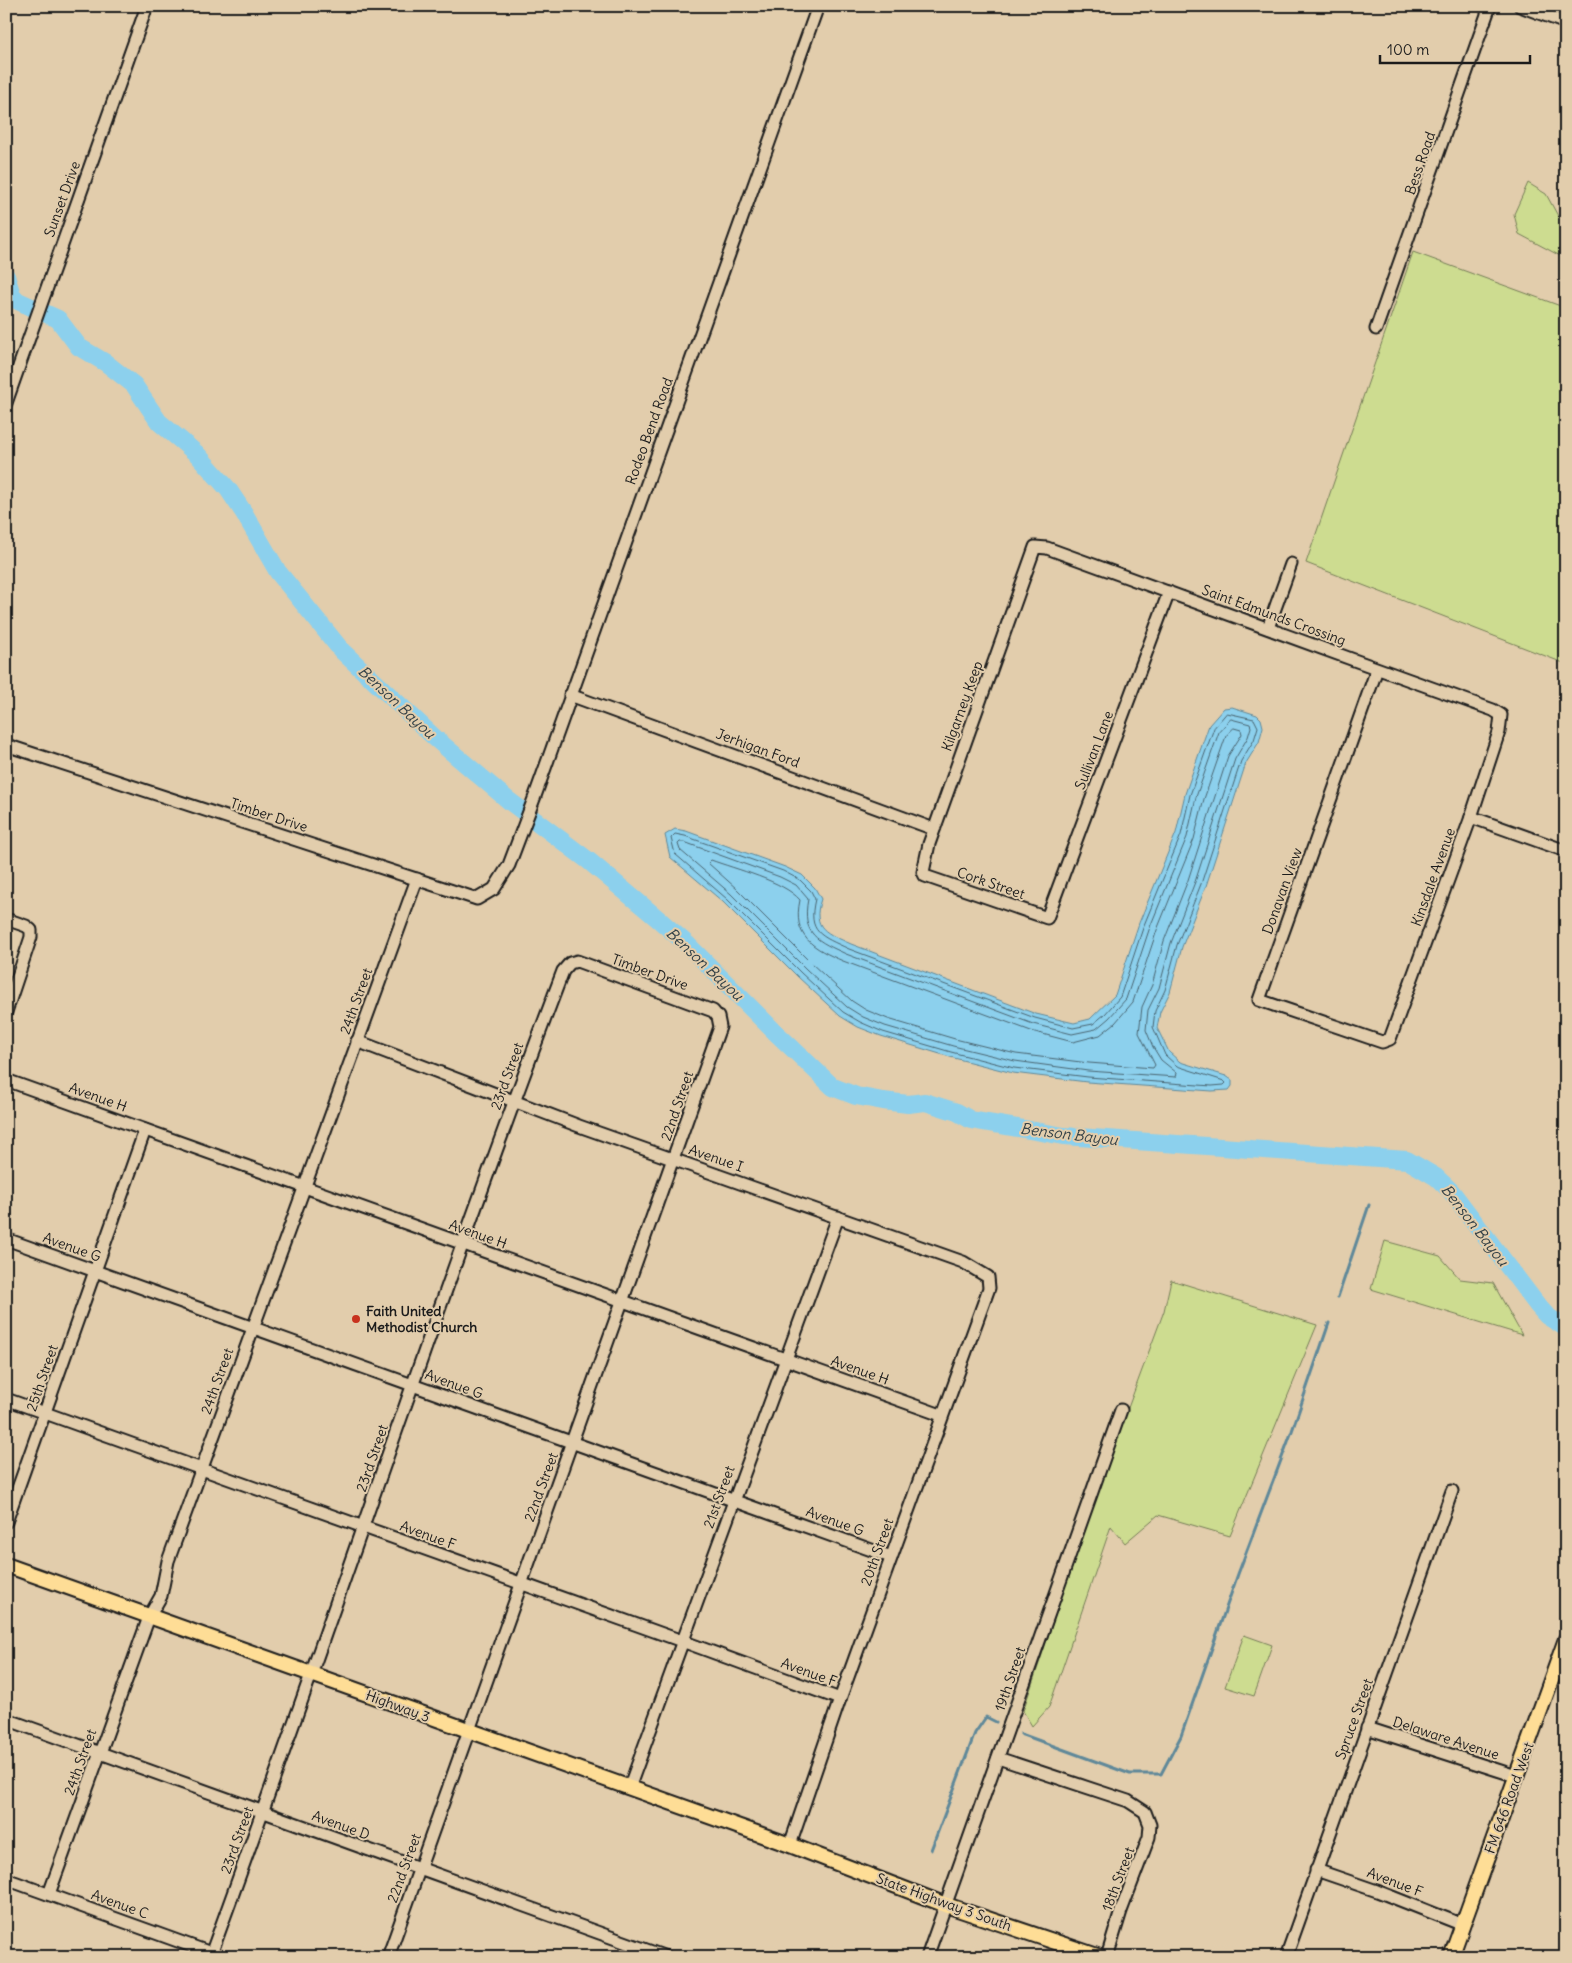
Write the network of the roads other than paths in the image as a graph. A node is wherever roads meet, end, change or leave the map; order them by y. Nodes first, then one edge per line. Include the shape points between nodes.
1 (147, 6) edge
2 (818, 6) edge
3 (1490, 6) edge
4 (1520, 6) edge
5 (1566, 23) edge
6 (1376, 329) dead end
7 (6, 403) edge
8 (1035, 547) joint
9 (1291, 564) dead end
10 (1169, 592) junction
11 (1268, 628) junction
12 (1377, 669) junction
13 (570, 695) junction
14 (1501, 716) joint
15 (6, 745) edge
16 (1471, 817) junction
17 (934, 829) junction
18 (1566, 851) edge
19 (509, 865) joint
20 (925, 876) joint
21 (417, 879) junction
22 (1047, 918) joint
23 (6, 919) edge
24 (563, 971) joint
25 (6, 1012) edge
26 (720, 1027) joint
27 (357, 1041) junction
28 (1382, 1042) joint
29 (6, 1080) edge
30 (514, 1101) junction
31 (144, 1130) junction
32 (674, 1159) junction
33 (303, 1187) junction
34 (838, 1217) junction
35 (6, 1239) edge
36 (462, 1244) junction
37 (95, 1271) junction
38 (981, 1272) joint
39 (623, 1302) junction
40 (252, 1328) junction
41 (785, 1360) junction
42 (413, 1386) junction
43 (6, 1399) edge
44 (1120, 1410) dead end
45 (46, 1414) junction
46 (941, 1415) junction
47 (572, 1443) junction
48 (201, 1469) junction
49 (1452, 1491) dead end
50 (733, 1501) junction
51 (6, 1522) edge
52 (363, 1527) junction
53 (891, 1557) junction
54 (6, 1565) edge
55 (522, 1584) junction
56 (148, 1616) junction
57 (1566, 1640) edge
58 (682, 1641) junction
59 (312, 1675) junction
60 (840, 1699) junction
61 (6, 1719) edge
62 (1367, 1728) junction
63 (469, 1731) junction
64 (100, 1753) junction
65 (998, 1758) junction
66 (1516, 1776) junction
67 (629, 1788) junction
68 (263, 1812) junction
69 (790, 1845) junction
70 (419, 1869) junction
71 (1316, 1870) junction
72 (6, 1879) edge
73 (49, 1894) junction
74 (946, 1905) junction
75 (1463, 1925) junction
76 (215, 1956) edge
77 (388, 1957) edge
78 (666, 1957) edge
79 (927, 1957) edge
80 (1100, 1957) edge
81 (1107, 1957) edge
82 (1286, 1957) edge
83 (1451, 1957) edge

1 - 7 street, Sunset Drive
2 - 13 street, Rodeo Bend Road
3 - 6 street, Bess Road
4 - 5 street
8 - 10 street, Saint Edmunds Crossing via 1047,548
8 - 17 street, Kilgarney Keep
9 - 11 street
10 - 11 street, Saint Edmunds Crossing
10 - 22 street, Sullivan Lane
11 - 12 street, Saint Edmunds Crossing
12 - 14 street, Saint Edmunds Crossing via 1493,710
12 - 28 street, Donavan View via 1258,1000
13 - 17 street, Jerhigan Ford
13 - 19 street, Rodeo Bend Road
14 - 16 street, Kinsdale Avenue via 1499,732
15 - 21 street, Timber Drive
16 - 18 street
16 - 28 street, Kinsdale Avenue via 1390,1039
17 - 20 street, Kilgarney Keep via 924,861
19 - 21 street, Timber Drive via 494,889 477,899
20 - 22 street, Cork Street
21 - 27 street, 24th Street
23 - 25 street via 31,930
24 - 26 street, Timber Drive via 570,963 586,964 714,1011
24 - 30 street, 23rd Street
26 - 32 street, 22nd Street
27 - 30 street, Avenue I
27 - 33 street, 24th Street
29 - 31 street, Avenue H
30 - 32 street, Avenue I
30 - 36 street, 23rd Street
31 - 33 street, Avenue H
31 - 37 street, 25th Street
32 - 34 street, Avenue I
32 - 39 street, 22nd Street
33 - 36 street, Avenue H
33 - 40 street, 24th Street
34 - 38 street, Avenue I via 963,1262
34 - 41 street, 21st Street
35 - 37 street, Avenue G
36 - 39 street, Avenue H
36 - 42 street, 23rd Street
37 - 40 street, Avenue G
37 - 45 street, 25th Street
38 - 46 street, 20th Street via 988,1277 989,1288
39 - 41 street, Avenue H
39 - 47 street, 22nd Street
40 - 42 street, Avenue G
40 - 48 street, 24th Street
41 - 46 street, Avenue H
41 - 50 street, 21st Street
42 - 47 street, Avenue G
42 - 52 street, 23rd Street
43 - 45 street, Avenue F
44 - 65 street, 19th Street
45 - 48 street, Avenue F
45 - 51 street, 25th Street
46 - 53 street, 20th Street
47 - 50 street, Avenue G
47 - 55 street, 22nd Street
48 - 52 street, Avenue F
48 - 56 street, 24th Street via 168,1561 160,1596
49 - 62 street, Spruce Street
50 - 53 street, Avenue G
50 - 58 street, 21st Street
52 - 55 street, Avenue F
52 - 59 street, 23rd Street
53 - 60 street, 20th Street
54 - 56 main road, Highway 3
55 - 58 street, Avenue F
55 - 63 street, 22nd Street
56 - 59 main road, Highway 3
56 - 64 street, 24th Street
57 - 66 main road, FM 646 Road West
58 - 60 street, Avenue F
58 - 67 street, 21st Street
59 - 63 main road, Highway 3
59 - 68 street, 23rd Street
60 - 69 street, 20th Street
61 - 64 street, Avenue D
62 - 66 street, Delaware Avenue
62 - 71 street, Spruce Street
63 - 67 main road, Highway 3
63 - 70 street, 22nd Street
64 - 68 street, Avenue D
64 - 73 street, 24th Street
65 - 74 street, 19th Street
65 - 81 street, 18th Street via 1122,1799 1145,1812 1150,1825 1149,1837
66 - 75 main road, FM 646 Road West
67 - 69 main road, Highway 3
68 - 70 street, Avenue D
68 - 76 street, 23rd Street
69 - 74 main road, State Highway 3 South
70 - 77 street, 22nd Street
70 - 78 street, Avenue D
71 - 75 street, Avenue F
71 - 82 street, Spruce Street
72 - 73 street, Avenue C
73 - 76 street, Avenue C
74 - 79 street, 19th Street
74 - 80 main road, State Highway 3 South
75 - 83 main road, FM 646 Road West

